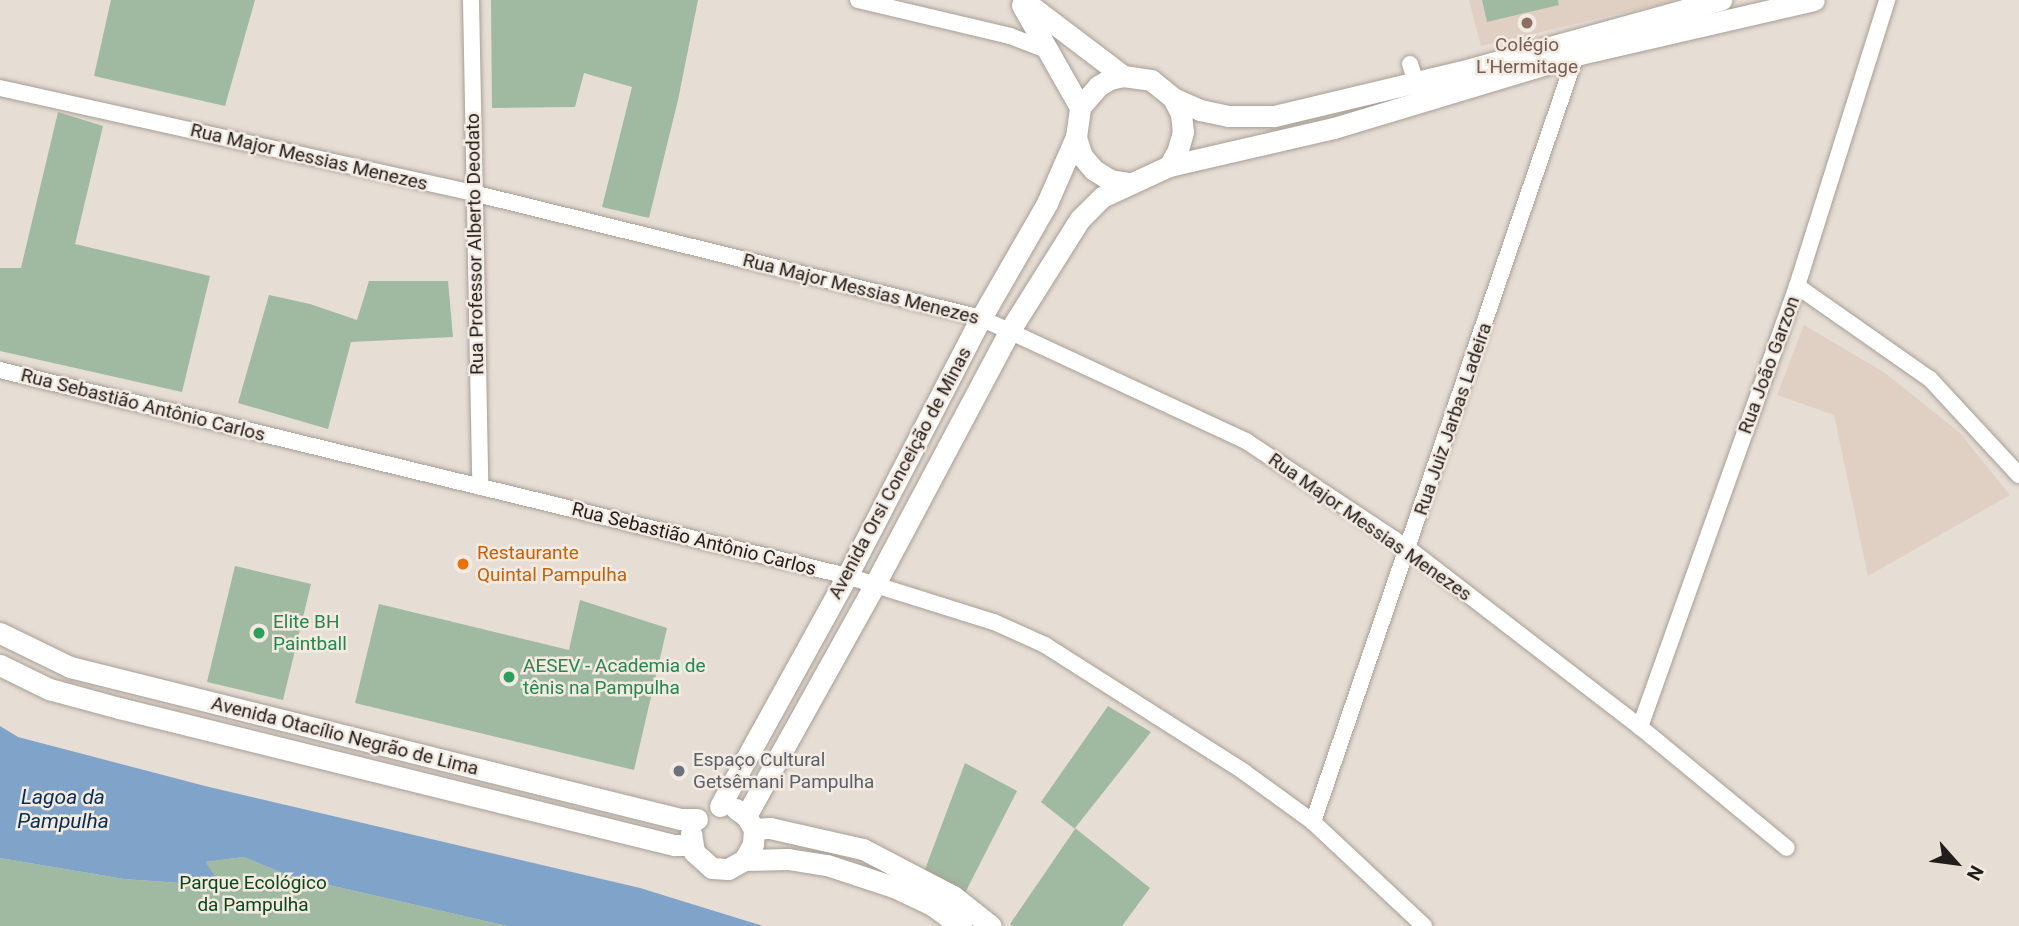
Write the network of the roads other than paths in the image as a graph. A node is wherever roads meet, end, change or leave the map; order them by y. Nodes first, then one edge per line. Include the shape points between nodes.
1 (471, 0) edge
2 (858, 0) edge
3 (1021, 0) edge
4 (1721, 0) edge
5 (1814, 0) edge
6 (1887, 0) edge
7 (1047, 50) junction
8 (1576, 55) junction
9 (1123, 76) junction
10 (0, 88) edge
11 (1173, 98) junction
12 (1080, 107) junction
13 (1076, 137) junction
14 (1168, 166) junction
15 (1129, 183) junction
16 (473, 193) junction
17 (1797, 286) junction
18 (981, 318) junction
19 (1010, 330) junction
20 (0, 370) edge
21 (2019, 475) edge
22 (480, 487) junction
23 (1409, 549) junction
24 (847, 576) junction
25 (875, 584) junction
26 (0, 633) edge
27 (0, 665) edge
28 (1640, 727) junction
29 (720, 806) junction
30 (697, 819) junction
31 (1314, 822) junction
32 (750, 823) junction
33 (691, 845) junction
34 (1787, 848) dead end
35 (744, 860) junction
36 (961, 926) edge
37 (991, 926) edge
38 (1424, 926) edge

1 - 16 street, Rua Professor Alberto Deodato
2 - 7 street via 1010,36
3 - 7 street
3 - 9 street
4 - 11 street via 1413,73 1275,116 1228,116
5 - 8 street
6 - 17 street, Rua João Garzon
7 - 12 street
8 - 14 street via 1334,128
8 - 23 street, Rua Juiz Jarbas Ladeira
9 - 11 street via 1151,80
9 - 12 street via 1098,86
10 - 16 street, Rua Major Messias Menezes
11 - 14 street via 1181,114 1182,132
12 - 13 street
13 - 15 street via 1082,156 1094,170 1110,180
13 - 18 street, Avenida Orsi Conceição de Minas via 1047,203
14 - 15 street
15 - 19 street, Avenida Orsi Conceição de Minas via 1102,197 1080,219
16 - 18 street, Rua Major Messias Menezes
16 - 22 street, Rua Professor Alberto Deodato
17 - 21 street via 1930,379
17 - 28 street, Rua João Garzon
18 - 19 street, Rua Major Messias Menezes
18 - 24 street, Avenida Orsi Conceição de Minas
19 - 23 street, Rua Major Messias Menezes via 1246,440
19 - 25 street, Avenida Orsi Conceição de Minas
20 - 22 street, Rua Sebastião Antônio Carlos
22 - 24 street, Rua Sebastião Antônio Carlos
23 - 28 street, Rua Major Messias Menezes
23 - 31 street, Rua Juiz Jarbas Ladeira
24 - 25 street, Rua Sebastião Antônio Carlos
24 - 29 street, Avenida Orsi Conceição de Minas
25 - 31 street, Rua Sebastião Antônio Carlos via 994,622 1045,645 1153,711
25 - 32 street, Avenida Orsi Conceição de Minas
26 - 30 street, Avenida Otacílio Negrão de Lima via 70,667 680,819
27 - 33 street, Avenida Otacílio Negrão de Lima via 49,689 119,708 674,845
28 - 34 street, Rua Major Messias Menezes
29 - 30 street
29 - 32 street via 730,807
30 - 33 street
31 - 38 street, Rua Sebastião Antônio Carlos
32 - 35 street via 753,844
32 - 37 street via 863,849 953,896
33 - 35 street via 699,859 712,868 728,869
35 - 36 street via 788,859 827,865 894,887 932,905

